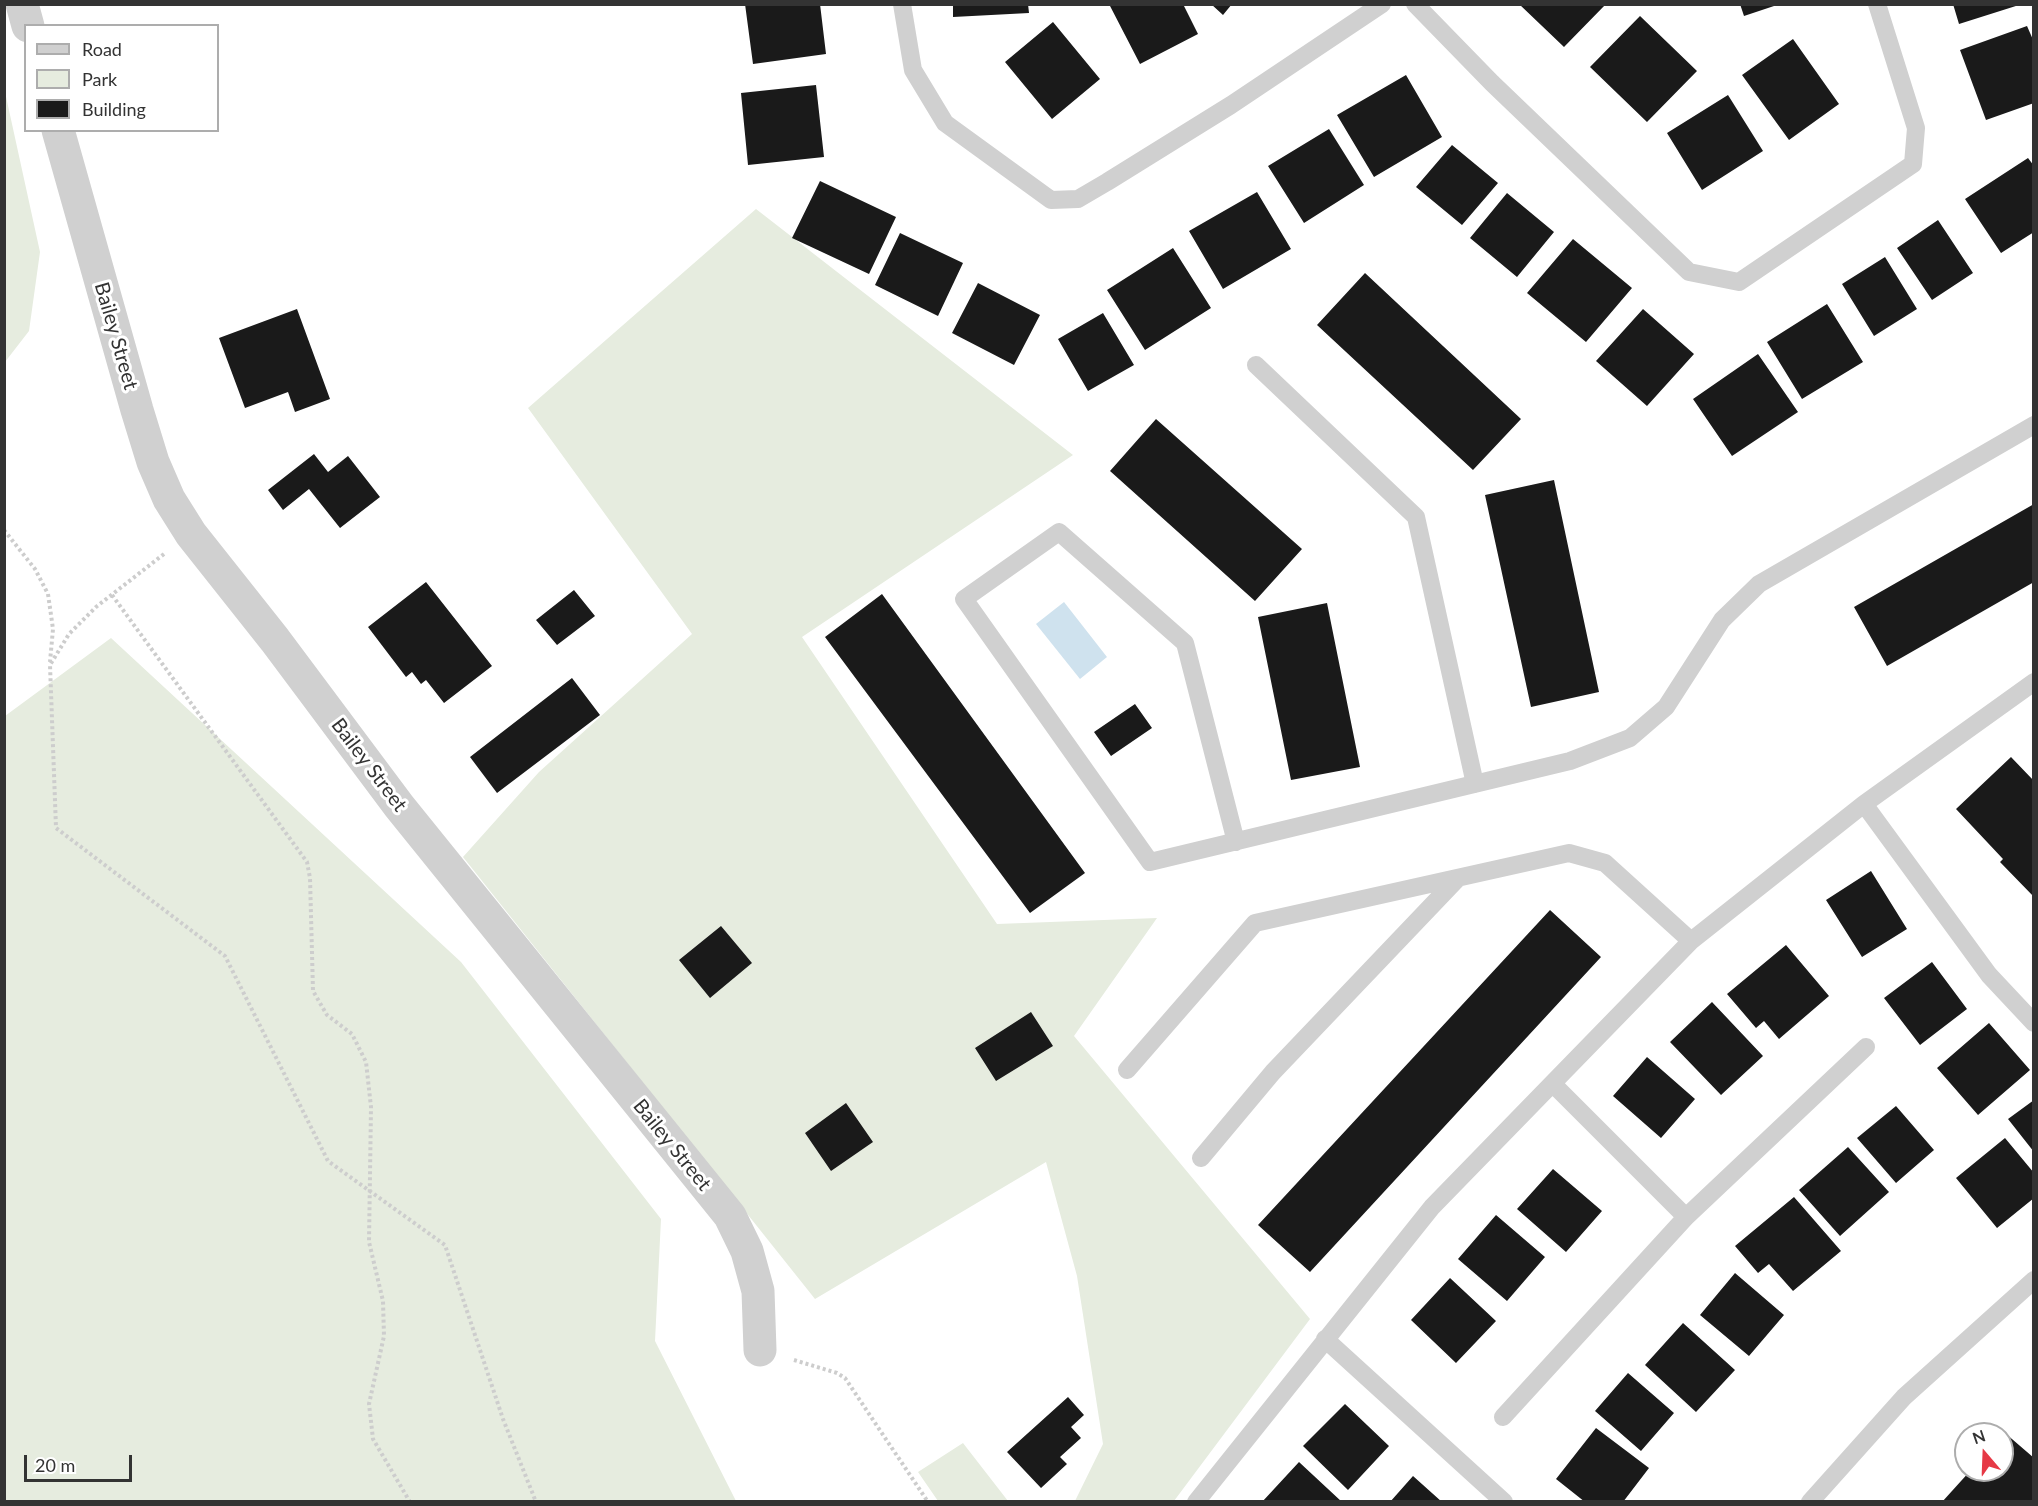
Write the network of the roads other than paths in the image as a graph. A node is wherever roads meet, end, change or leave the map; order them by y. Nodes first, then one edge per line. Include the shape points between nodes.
1 (22, 4) edge
2 (902, 4) edge
3 (1382, 4) edge
4 (1415, 4) edge
5 (1877, 4) edge
6 (27, 24) edge
7 (59, 132) edge
8 (1256, 365) dead end
9 (2034, 425) edge
10 (2034, 682) edge
11 (1475, 784) junction
12 (1864, 804) junction
13 (1236, 842) junction
14 (1458, 878) junction
15 (1691, 941) junction
16 (2034, 1023) edge
17 (1866, 1047) dead end
18 (1127, 1070) dead end
19 (1553, 1084) junction
20 (1201, 1158) dead end
21 (1686, 1217) junction
22 (2034, 1280) edge
23 (1325, 1339) junction
24 (760, 1350) road end
25 (1503, 1417) dead end
26 (1196, 1502) edge
27 (1504, 1502) edge
28 (1810, 1502) edge

1 - 6 street
2 - 3 lane via 913,69 945,123 1051,200 1078,199 1107,182
4 - 5 lane via 1689,272 1739,282 1913,164 1916,128
7 - 24 street, Bailey Street via 153,462 169,500 399,806 730,1216 747,1251 758,1291
8 - 11 lane via 1416,517
9 - 11 lane via 1759,584 1722,620 1666,707 1630,738 1570,761
10 - 12 lane
11 - 13 lane
12 - 15 lane
12 - 16 lane via 1989,975
13 - 13 lane via 1185,644 1059,532 964,599 1150,862
14 - 15 lane via 1569,853 1605,863
14 - 18 lane via 1255,923
14 - 20 lane via 1273,1072
15 - 19 lane
17 - 21 lane
19 - 21 lane
19 - 23 lane via 1432,1207
21 - 25 lane
22 - 28 lane via 1904,1397
23 - 26 lane
23 - 27 lane

